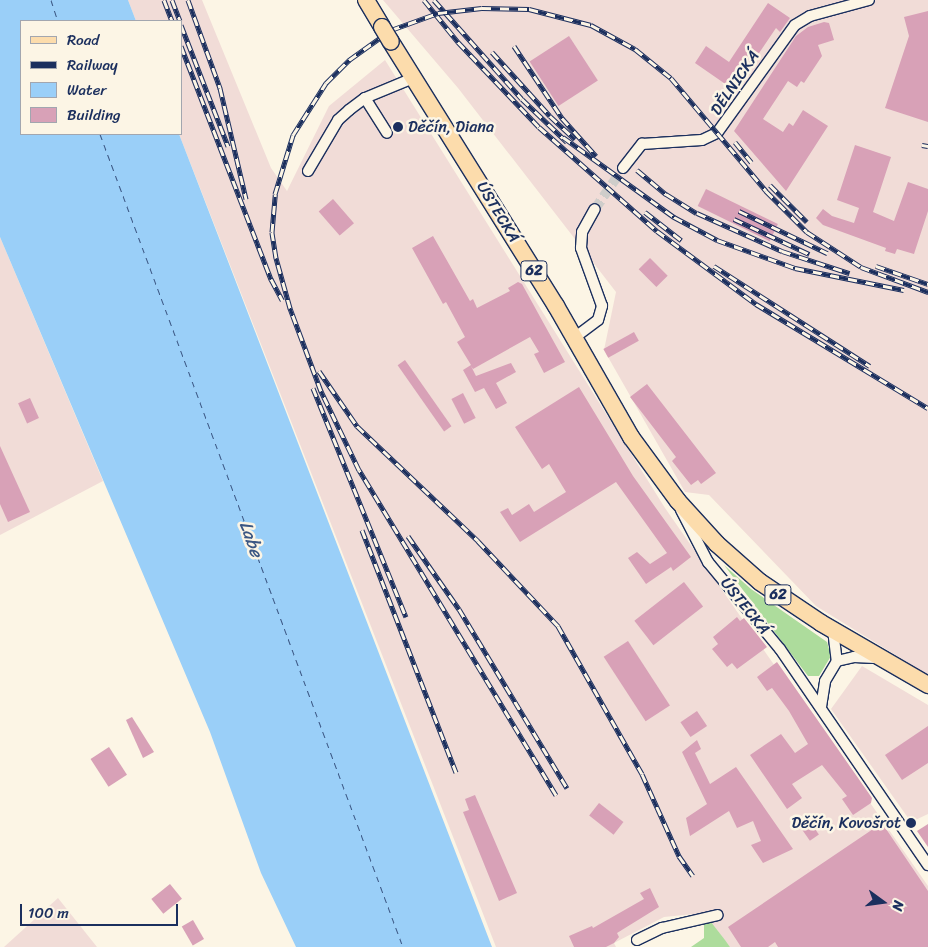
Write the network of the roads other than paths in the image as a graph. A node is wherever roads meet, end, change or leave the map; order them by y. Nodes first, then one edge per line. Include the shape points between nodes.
1 (366, 0) edge
2 (869, 0) edge
3 (413, 78) junction
4 (365, 98) junction
5 (387, 134) dead end
6 (622, 168) tunnel mouth
7 (308, 172) dead end
8 (595, 210) tunnel mouth
9 (574, 338) junction
10 (678, 501) junction
11 (833, 630) junction
12 (882, 659) junction
13 (837, 661) junction
14 (928, 685) edge
15 (820, 707) junction
16 (928, 865) edge
17 (718, 915) dead end
18 (638, 940) dead end

1 - 3 main road, ÚSTECKÁ / 62, bridge
2 - 6 street, DĚLNICKÁ via 810,16 795,25 717,133 702,140 642,144
3 - 4 street
3 - 9 main road, ÚSTECKÁ / 62
4 - 5 street
4 - 7 street via 338,120
8 - 9 street via 585,225 581,248 602,306 598,320
9 - 10 main road, ÚSTECKÁ / 62 via 631,437
10 - 11 main road, ÚSTECKÁ / 62 via 749,573
10 - 15 street, ÚSTECKÁ via 708,562 780,649
11 - 12 main road, ÚSTECKÁ / 62
11 - 13 street
12 - 13 street via 854,657
12 - 14 main road, 62
13 - 15 street via 824,681
15 - 16 street, ÚSTECKÁ
17 - 18 street via 662,928

